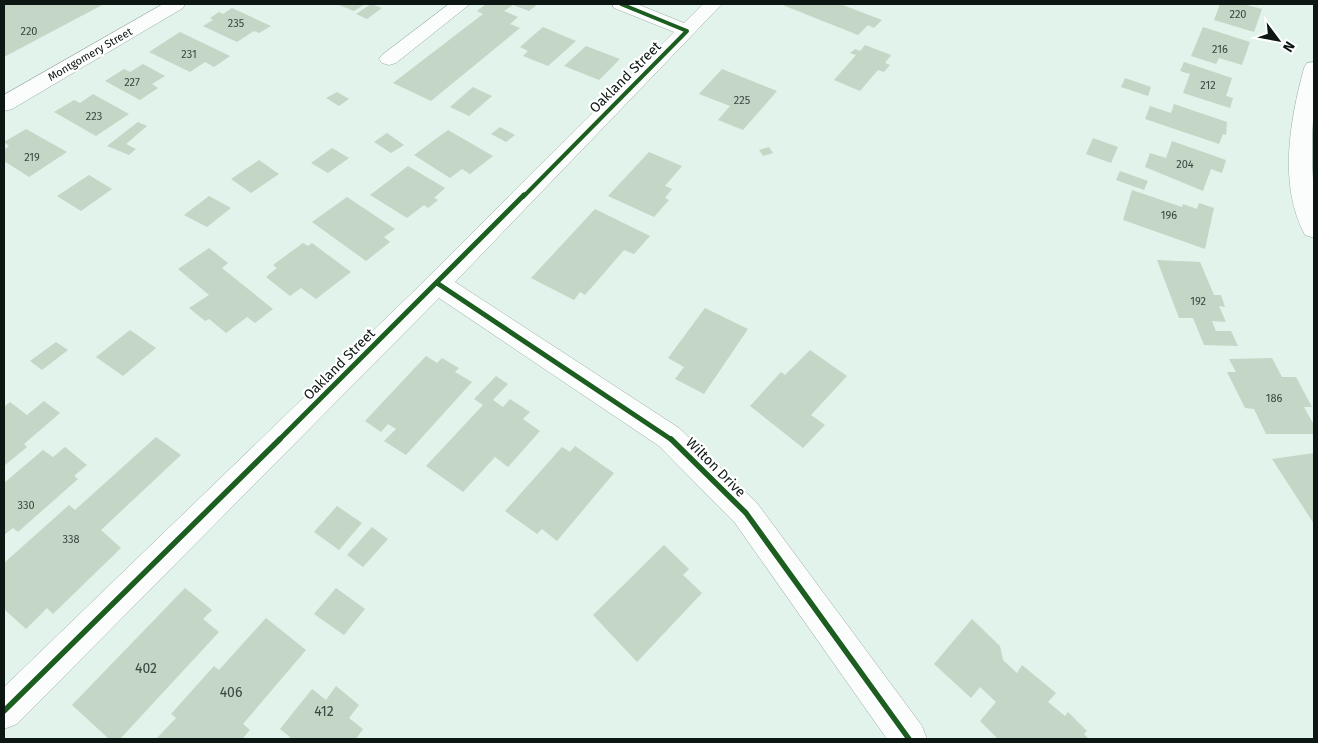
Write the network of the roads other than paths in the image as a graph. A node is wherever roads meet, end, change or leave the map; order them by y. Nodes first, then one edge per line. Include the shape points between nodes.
1 (176, 4) edge
2 (461, 4) edge
3 (621, 4) edge
4 (713, 4) edge
5 (686, 31) junction
6 (390, 59) dead end
7 (1314, 68) edge
8 (4, 104) edge
9 (1314, 229) edge
10 (437, 283) junction
11 (4, 711) edge
12 (909, 739) edge

1 - 8 street, Montgomery Street
2 - 6 street
3 - 5 street
4 - 5 street, Oakland Street
5 - 10 street, Oakland Street
7 - 9 street via 1301,126 1300,149 1304,195
10 - 11 street, Oakland Street
10 - 12 street, Wilton Drive via 669,437 746,513

